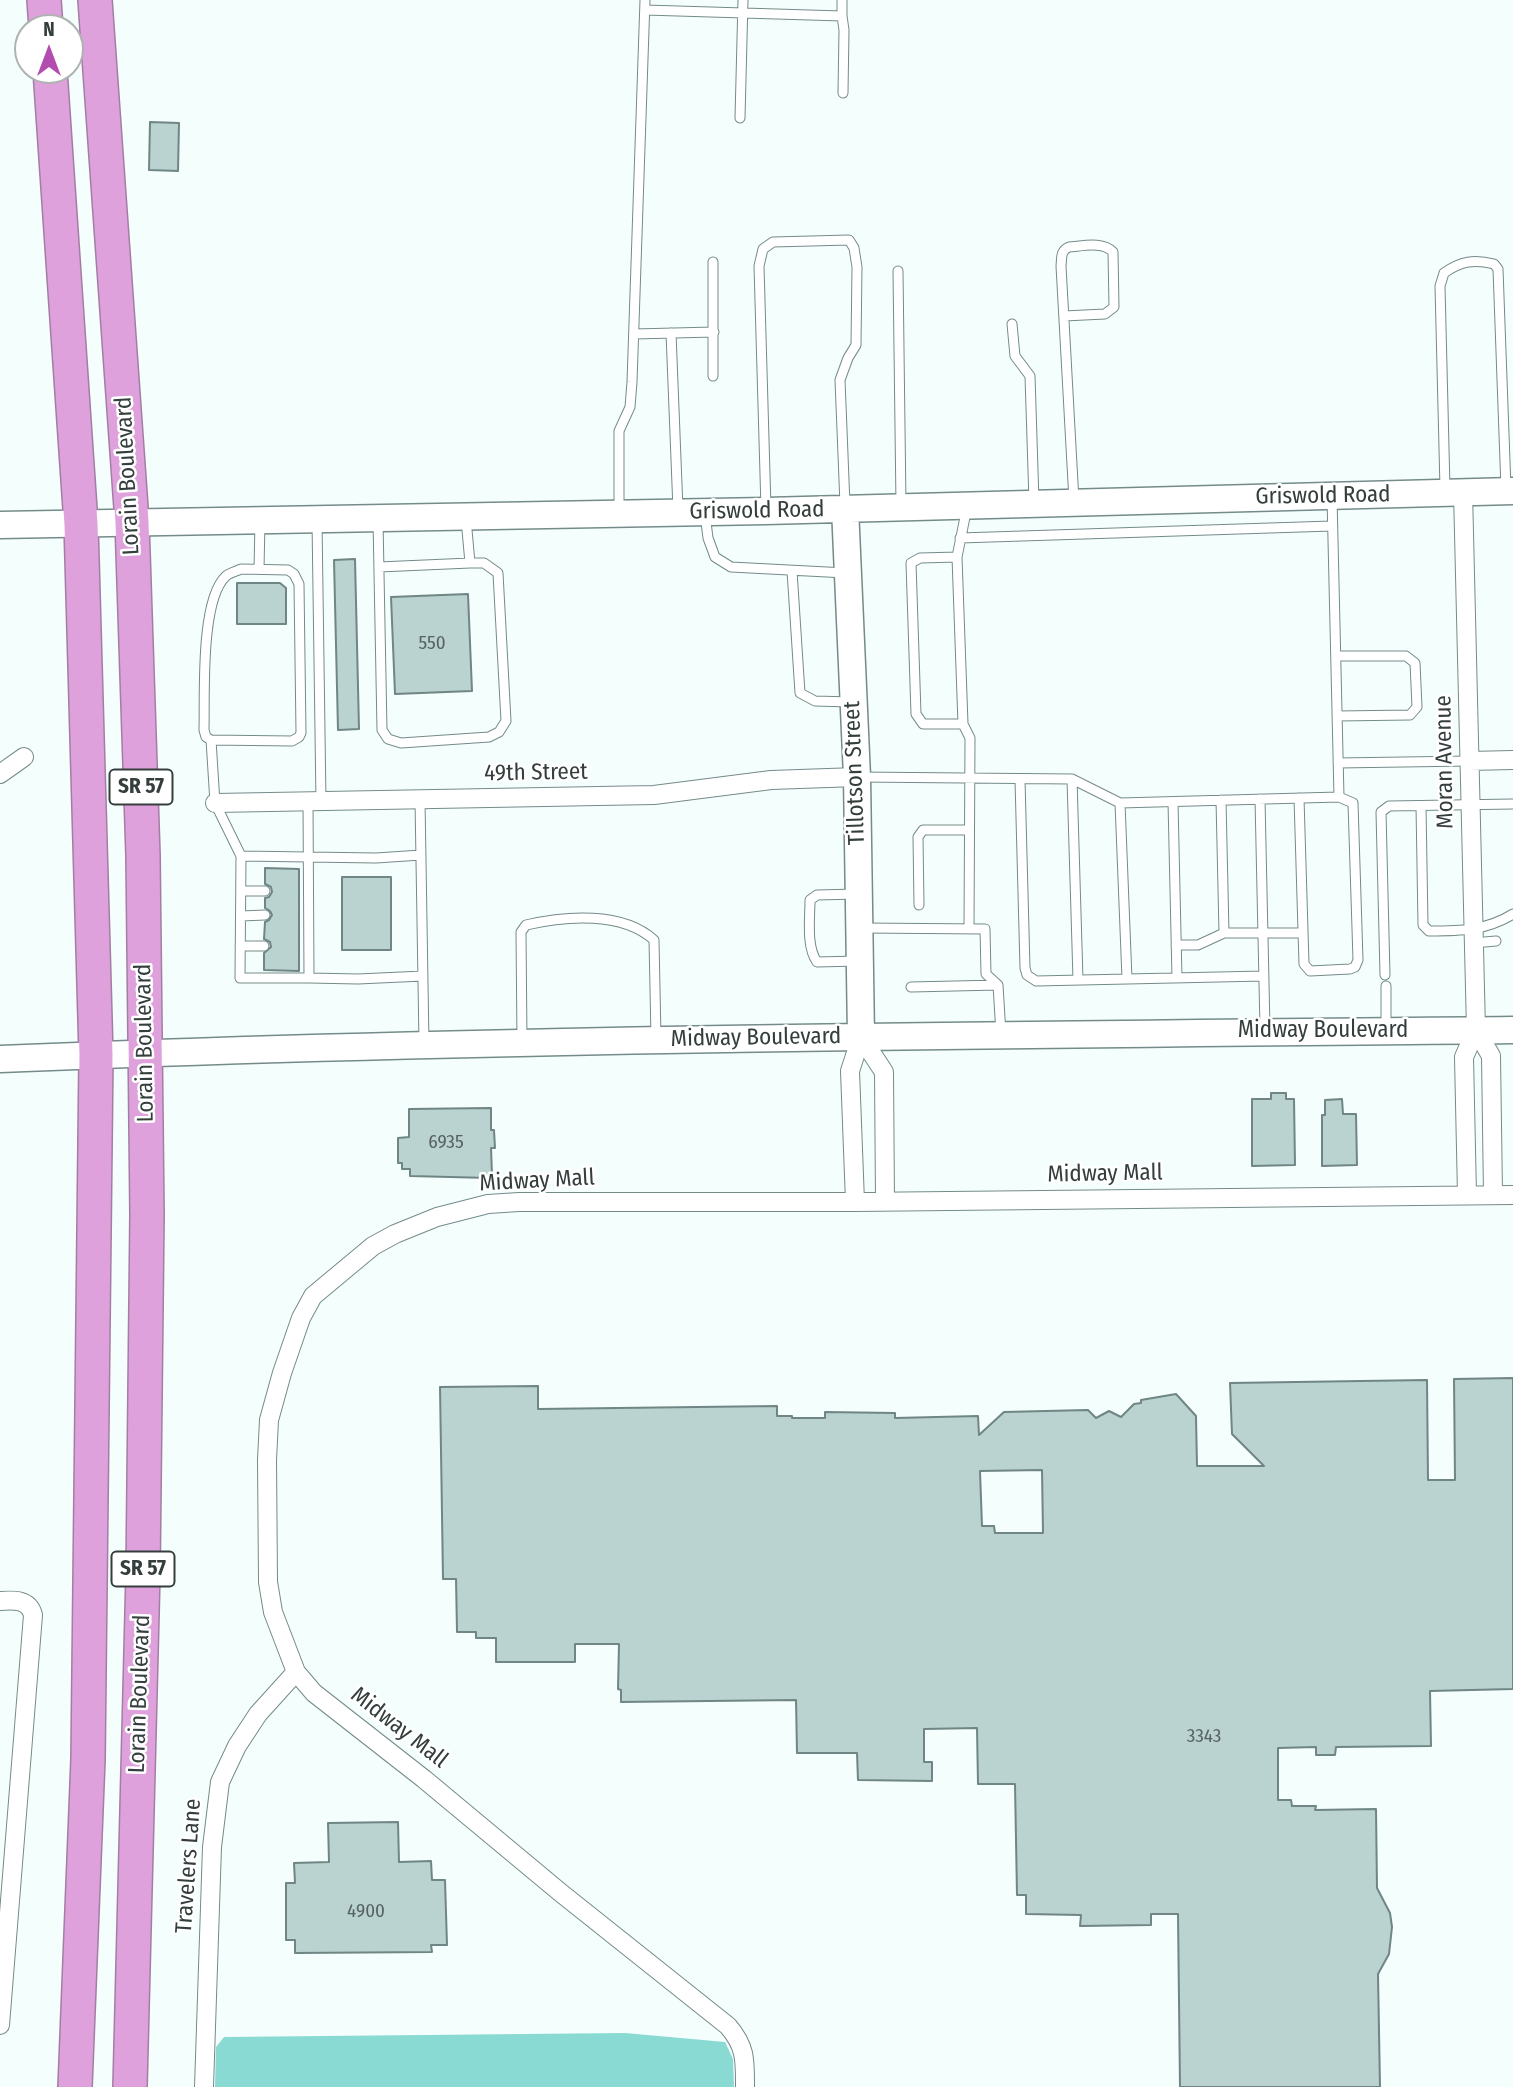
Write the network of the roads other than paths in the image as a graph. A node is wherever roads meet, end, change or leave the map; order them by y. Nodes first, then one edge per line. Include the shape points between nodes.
1 (95, 0) edge
2 (743, 0) edge
3 (842, 0) edge
4 (645, 5) edge
5 (743, 13) junction
6 (842, 16) junction
7 (51, 84) edge
8 (843, 93) dead end
9 (740, 118) dead end
10 (713, 262) dead end
11 (898, 271) dead end
12 (1064, 316) junction
13 (1012, 324) dead end
14 (714, 332) junction
15 (671, 333) junction
16 (634, 334) junction
17 (713, 376) dead end
18 (1509, 491) edge
19 (1454, 492) junction
20 (1332, 496) junction
21 (1074, 502) junction
22 (1034, 503) junction
23 (967, 505) junction
24 (902, 507) junction
25 (845, 509) junction
26 (766, 511) junction
27 (704, 512) junction
28 (678, 513) junction
29 (619, 514) junction
30 (466, 516) junction
31 (378, 518) junction
32 (317, 519) junction
33 (260, 520) junction
34 (132, 522) junction
35 (81, 524) junction
36 (0, 525) edge
37 (1332, 526) junction
38 (960, 538) junction
39 (957, 557) junction
40 (470, 563) junction
41 (379, 567) junction
42 (259, 569) junction
43 (792, 571) junction
44 (848, 573) junction
45 (1336, 656) junction
46 (853, 702) junction
47 (1337, 716) junction
48 (963, 724) junction
49 (211, 740) junction
50 (24, 757) dead end
51 (1513, 760) edge
52 (1469, 761) junction
53 (1338, 763) junction
54 (0, 774) edge
55 (857, 777) junction
56 (1072, 779) junction
57 (969, 780) junction
58 (1020, 780) junction
59 (1339, 797) junction
60 (1299, 798) junction
61 (1261, 799) junction
62 (420, 800) junction
63 (1221, 800) junction
64 (314, 802) junction
65 (1173, 802) junction
66 (215, 803) junction
67 (1120, 803) junction
68 (1513, 804) edge
69 (1470, 805) junction
70 (1421, 806) junction
71 (969, 830) junction
72 (421, 855) junction
73 (241, 856) junction
74 (308, 856) junction
75 (241, 891) junction
76 (265, 891) dead end
77 (859, 894) junction
78 (919, 905) dead end
79 (1513, 914) edge
80 (265, 915) dead end
81 (241, 916) junction
82 (859, 928) junction
83 (969, 929) junction
84 (1224, 933) junction
85 (1263, 933) junction
86 (1303, 933) junction
87 (1473, 937) junction
88 (1496, 941) dead end
89 (1176, 945) junction
90 (240, 946) junction
91 (264, 946) dead end
92 (860, 961) junction
93 (1385, 975) dead end
94 (423, 976) junction
95 (1264, 976) junction
96 (309, 978) junction
97 (1177, 978) junction
98 (1127, 979) junction
99 (1078, 980) junction
100 (998, 985) junction
101 (1386, 986) dead end
102 (911, 987) dead end
103 (1476, 1030) junction
104 (1513, 1030) edge
105 (1265, 1031) junction
106 (1386, 1031) junction
107 (1001, 1035) junction
108 (861, 1037) junction
109 (656, 1040) junction
110 (522, 1043) junction
111 (424, 1045) junction
112 (145, 1052) junction
113 (96, 1055) junction
114 (0, 1059) edge
115 (1467, 1195) junction
116 (1493, 1195) junction
117 (1513, 1195) edge
118 (885, 1201) junction
119 (855, 1202) junction
120 (0, 1601) edge
121 (296, 1672) junction
122 (0, 2025) edge
123 (75, 2087) edge
124 (130, 2087) edge
125 (204, 2087) edge
126 (745, 2087) edge

1 - 34 highway, Lorain Boulevard / SR 57
2 - 5 lane
3 - 6 lane
4 - 5 lane
4 - 16 lane
5 - 6 lane
5 - 9 lane
6 - 8 lane
7 - 35 highway, SR 57
10 - 14 lane
11 - 24 lane
12 - 12 lane via 1064,249 1111,248 1114,307 1105,314
12 - 21 lane
13 - 22 lane via 1015,356 1030,376
14 - 15 lane
14 - 17 lane
15 - 16 lane
15 - 28 lane
16 - 29 lane via 630,407 619,431
18 - 19 street, Griswold Road
18 - 19 lane via 1498,269 1494,264 1470,261 1444,273 1440,286
19 - 20 street, Griswold Road
19 - 52 street, Moran Avenue
20 - 21 street, Griswold Road
20 - 37 lane
21 - 22 street, Griswold Road
22 - 23 street, Griswold Road
23 - 24 street, Griswold Road
23 - 38 lane
24 - 25 street, Griswold Road
25 - 26 street, Griswold Road
25 - 26 lane via 840,380 856,345 857,267 849,240 773,242 763,249 759,266
25 - 44 street, Tillotson Street
26 - 27 street, Griswold Road
27 - 28 street, Griswold Road
27 - 43 lane via 715,557 731,567
28 - 29 street, Griswold Road
29 - 30 street, Griswold Road
30 - 31 street, Griswold Road
30 - 40 lane
31 - 32 street, Griswold Road
31 - 41 lane
32 - 33 street, Griswold Road
32 - 64 lane
33 - 34 street, Griswold Road
33 - 42 lane
34 - 35 street, Griswold Road
34 - 112 highway, Lorain Boulevard / SR 57
35 - 36 street, Griswold Road
35 - 113 highway, SR 57
37 - 38 lane
37 - 45 lane
38 - 39 lane
39 - 48 lane
39 - 48 lane via 911,562 916,714 923,724
40 - 41 lane
40 - 41 lane via 484,563 498,573 506,721 489,737 401,743 388,739 382,730
42 - 49 lane via 241,569 226,576 209,618 204,730
42 - 49 lane via 288,570 299,584 302,733 292,741
43 - 44 lane
43 - 46 lane via 800,693 815,701
44 - 46 street, Tillotson Street
45 - 47 lane
45 - 47 lane via 1406,656 1415,663 1417,707 1410,715
46 - 55 street, Tillotson Street
47 - 53 lane
48 - 57 lane via 970,738
49 - 66 lane
50 - 54 street
51 - 52 street
52 - 53 lane
52 - 69 street, Moran Avenue
53 - 59 lane
55 - 57 lane
55 - 62 street, 49th Street via 771,780 654,795
55 - 77 street, Tillotson Street
56 - 58 lane
56 - 67 lane
56 - 99 lane
57 - 58 lane
57 - 71 lane
58 - 99 lane via 1027,975 1036,981
59 - 60 lane
59 - 86 lane via 1353,803 1355,967 1310,971
60 - 61 lane
60 - 86 lane
61 - 63 lane
61 - 85 lane
62 - 64 street, 49th Street
62 - 72 lane
63 - 65 lane
63 - 84 lane
64 - 66 street, 49th Street
64 - 74 lane
65 - 67 lane
65 - 89 lane
66 - 73 lane
67 - 98 lane
68 - 69 lane
69 - 70 lane
69 - 87 street, Moran Avenue
70 - 87 lane via 1423,925 1429,932
70 - 93 lane via 1389,806 1381,812
71 - 78 lane via 923,830 918,837
71 - 83 lane
72 - 74 lane
72 - 94 lane
73 - 74 lane
73 - 75 lane
74 - 96 lane via 304,946
75 - 76 lane
75 - 81 lane
77 - 82 street, Tillotson Street
77 - 92 lane via 817,895 810,900 810,922 811,953 817,962
79 - 87 lane
80 - 81 lane
81 - 90 lane
82 - 83 lane
82 - 92 street, Tillotson Street
83 - 100 lane via 985,929 986,974
84 - 85 lane
84 - 89 lane via 1198,945
85 - 86 lane
85 - 95 lane
87 - 88 lane
87 - 103 street, Moran Avenue
89 - 97 lane
90 - 91 lane
90 - 96 lane via 240,978
92 - 108 street, Tillotson Street
94 - 96 lane
94 - 111 lane
95 - 97 lane
95 - 105 lane
97 - 98 lane
98 - 99 lane
100 - 102 lane
100 - 107 lane
101 - 106 lane
103 - 104 street, Midway Boulevard
103 - 106 street, Midway Boulevard
103 - 115 street, Moran Avenue via 1464,1057
103 - 116 street, Moran Avenue via 1491,1056
105 - 106 street, Midway Boulevard
105 - 107 street, Midway Boulevard
107 - 108 street, Midway Boulevard
108 - 109 street, Midway Boulevard
108 - 118 street via 884,1072
108 - 119 street, Tillotson Street via 850,1071
109 - 110 street, Midway Boulevard
109 - 110 lane via 654,940 644,931 622,924 551,919 526,925 521,932
110 - 111 street, Midway Boulevard
111 - 112 street, Midway Boulevard
112 - 113 street, Midway Boulevard
112 - 124 highway, Lorain Boulevard / SR 57 via 143,1573
113 - 114 street, Midway Boulevard
113 - 123 highway, SR 57 via 88,1759
115 - 116 street, Midway Mall
115 - 118 street, Midway Mall
116 - 117 street
118 - 119 street, Midway Mall
119 - 121 street, Midway Mall via 488,1204 436,1217 395,1234 320,1288 301,1318 269,1420 270,1594
120 - 122 street via 30,1606 33,1615
121 - 125 street, Travelers Lane via 258,1714 220,1782 212,1847
121 - 126 street, Midway Mall via 314,1693 727,2026 744,2051

